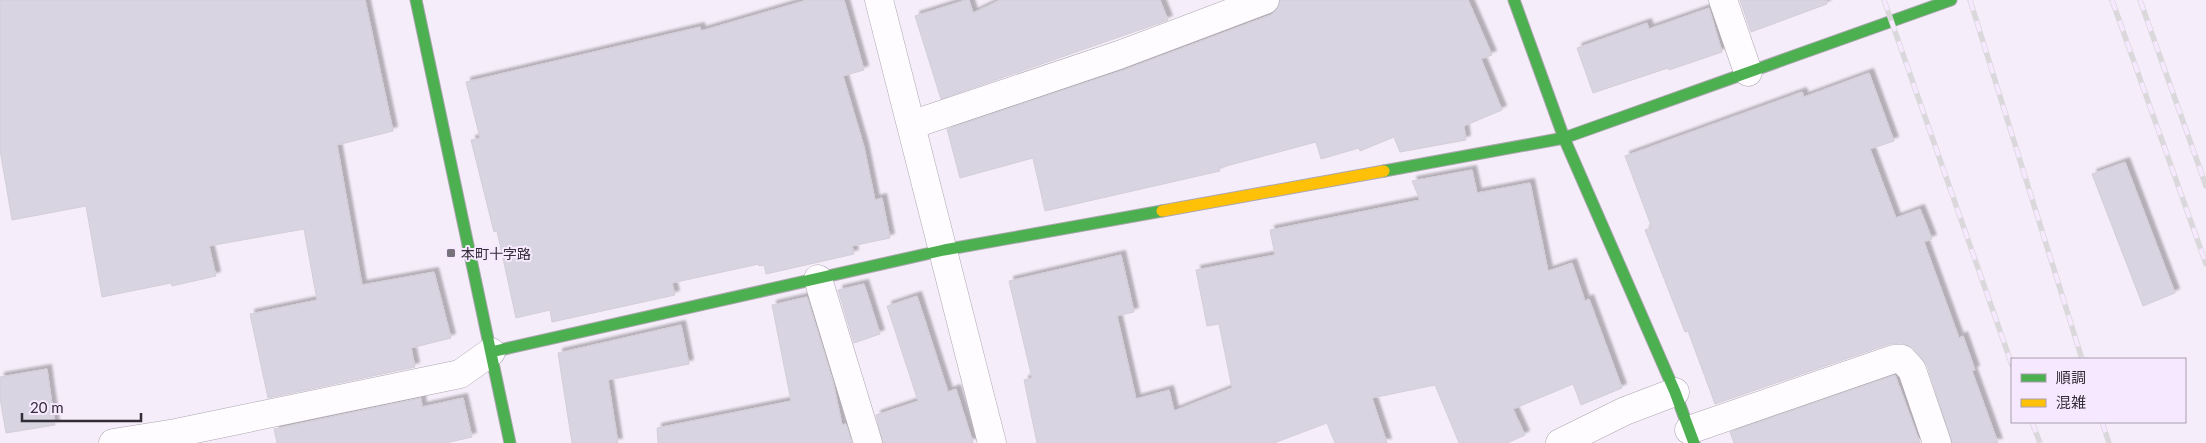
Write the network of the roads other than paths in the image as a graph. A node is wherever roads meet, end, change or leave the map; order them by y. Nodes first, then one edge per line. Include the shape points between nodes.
1 (416, 0) edge
2 (879, 0) edge
3 (1265, 0) edge
4 (1514, 0) edge
5 (1723, 0) edge
6 (1951, 0) edge
7 (1748, 72) junction
8 (911, 125) junction
9 (1564, 138) junction
10 (944, 250) junction
11 (818, 278) junction
12 (491, 352) junction
13 (1675, 392) junction
14 (1691, 436) edge
15 (177, 438) edge
16 (113, 443) edge
17 (510, 443) edge
18 (868, 443) edge
19 (992, 443) edge
20 (1560, 443) edge
21 (1937, 443) edge

1 - 12 street
2 - 8 street
3 - 8 street via 1119,55
4 - 9 street
5 - 7 street
6 - 7 street
7 - 9 street
8 - 10 street
9 - 10 street
9 - 13 street
10 - 11 street
10 - 19 street
11 - 12 street
11 - 18 street
12 - 15 street via 460,374
12 - 17 street
13 - 14 street
13 - 20 street via 1625,411
14 - 21 street via 1894,359 1902,359 1912,370
15 - 16 street

